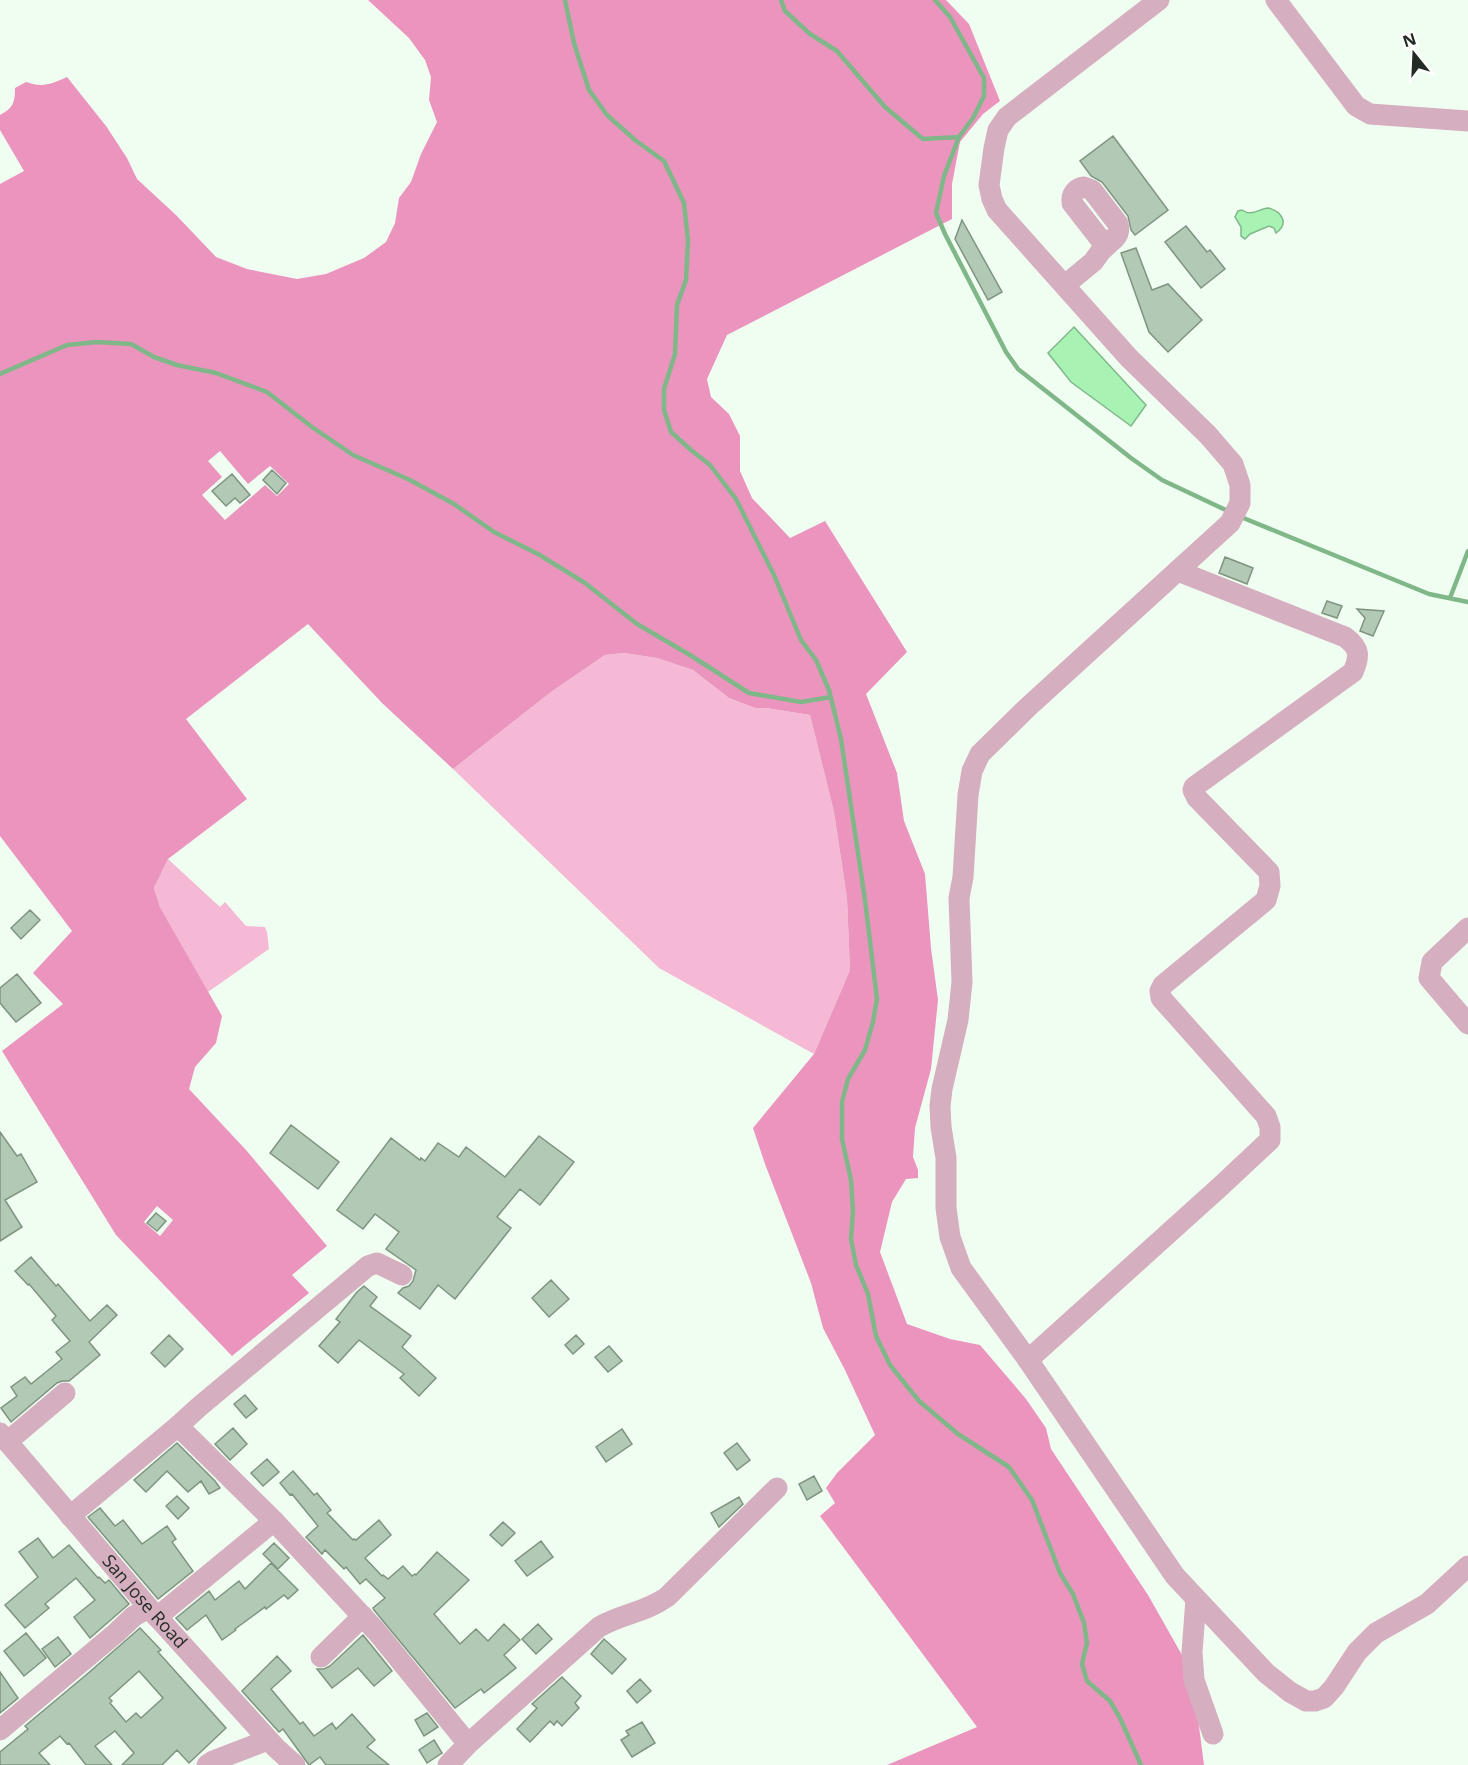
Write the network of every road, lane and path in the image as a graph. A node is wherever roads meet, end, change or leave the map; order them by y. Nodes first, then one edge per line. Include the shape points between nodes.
1 (1158, 0) edge
2 (1276, 0) edge
3 (1468, 121) edge
4 (1104, 242) dead end
5 (1065, 285) junction
6 (1178, 571) junction
7 (1468, 928) edge
8 (1468, 1024) edge
9 (402, 1275) dead end
10 (1028, 1360) junction
11 (65, 1393) dead end
12 (178, 1426) junction
13 (4, 1437) edge
14 (777, 1488) dead end
15 (70, 1516) junction
16 (274, 1521) junction
17 (1468, 1566) edge
18 (1196, 1599) junction
19 (153, 1612) junction
20 (363, 1616) junction
21 (321, 1658) dead end
22 (0, 1730) edge
23 (1213, 1734) dead end
24 (268, 1740) junction
25 (468, 1744) junction
26 (207, 1765) edge
27 (295, 1765) edge
28 (448, 1765) edge

1 - 5 street via 1022,104 998,130 989,185 992,199 997,210
2 - 3 street via 1356,106 1370,114
4 - 5 street via 1094,262
5 - 6 street via 1129,358 1233,464 1240,485 1240,503 1230,523
6 - 10 street via 980,754 972,771 959,898 962,982 940,1106 946,1208 950,1237 961,1268
6 - 10 street via 1345,637 1358,652 1353,672 1192,790 1269,872 1270,886 1266,900 1163,985 1161,998 1266,1116 1270,1140
7 - 8 street via 1432,962 1429,978
9 - 12 street via 377,1263 368,1266
10 - 18 street via 1175,1576
11 - 13 street
12 - 15 street
12 - 16 street
13 - 15 street, San Jose Road
14 - 25 street via 667,1597 648,1609 599,1627
15 - 19 street, San Jose Road
16 - 19 street
16 - 20 street
17 - 18 street via 1427,1604 1376,1633 1324,1698 1315,1701 1306,1701 1266,1674
18 - 23 street via 1194,1680
19 - 22 street via 134,1616
19 - 24 street, San Jose Road
20 - 21 street
20 - 25 street
24 - 26 street
24 - 27 street, San Jose Road
25 - 28 street

